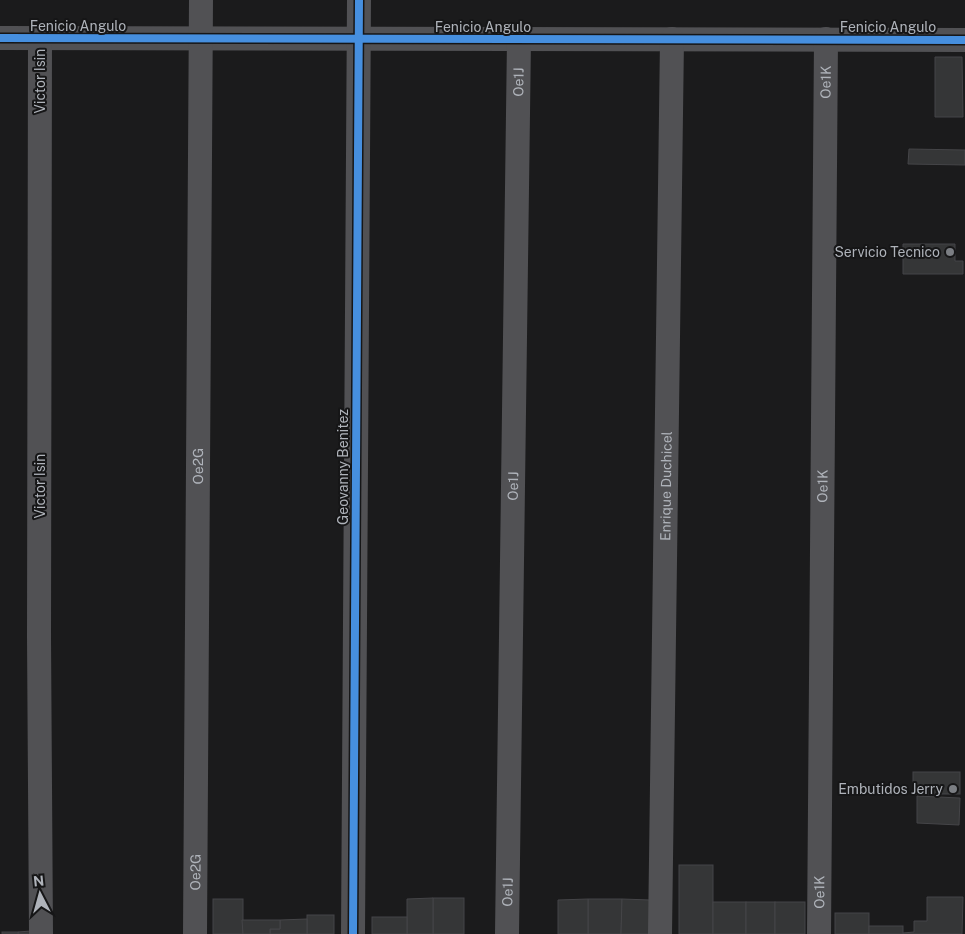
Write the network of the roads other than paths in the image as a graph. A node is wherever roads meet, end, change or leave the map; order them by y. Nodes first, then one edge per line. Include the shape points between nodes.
1 (202, 0) edge
2 (358, 0) edge
3 (0, 38) edge
4 (40, 38) junction
5 (201, 39) junction
6 (358, 39) junction
7 (519, 39) junction
8 (672, 39) junction
9 (826, 39) junction
10 (965, 40) edge
11 (41, 934) edge
12 (195, 934) edge
13 (353, 934) edge
14 (508, 934) edge
15 (660, 934) edge
16 (819, 934) edge

1 - 5 street, Oe2G
2 - 6 street, Geovanny Benitez
3 - 4 street, Fenicio Angulo
4 - 5 street, Fenicio Angulo
4 - 11 street, Victor Isin
5 - 6 street, Fenicio Angulo
5 - 12 street, Oe2G
6 - 7 street, Fenicio Angulo
6 - 13 street, Geovanny Benitez
7 - 8 street, Fenicio Angulo
7 - 14 street, Oe1J
8 - 9 street, Fenicio Angulo
8 - 15 street, Enrique Duchicel
9 - 10 street, Fenicio Angulo
9 - 16 street, Oe1K

